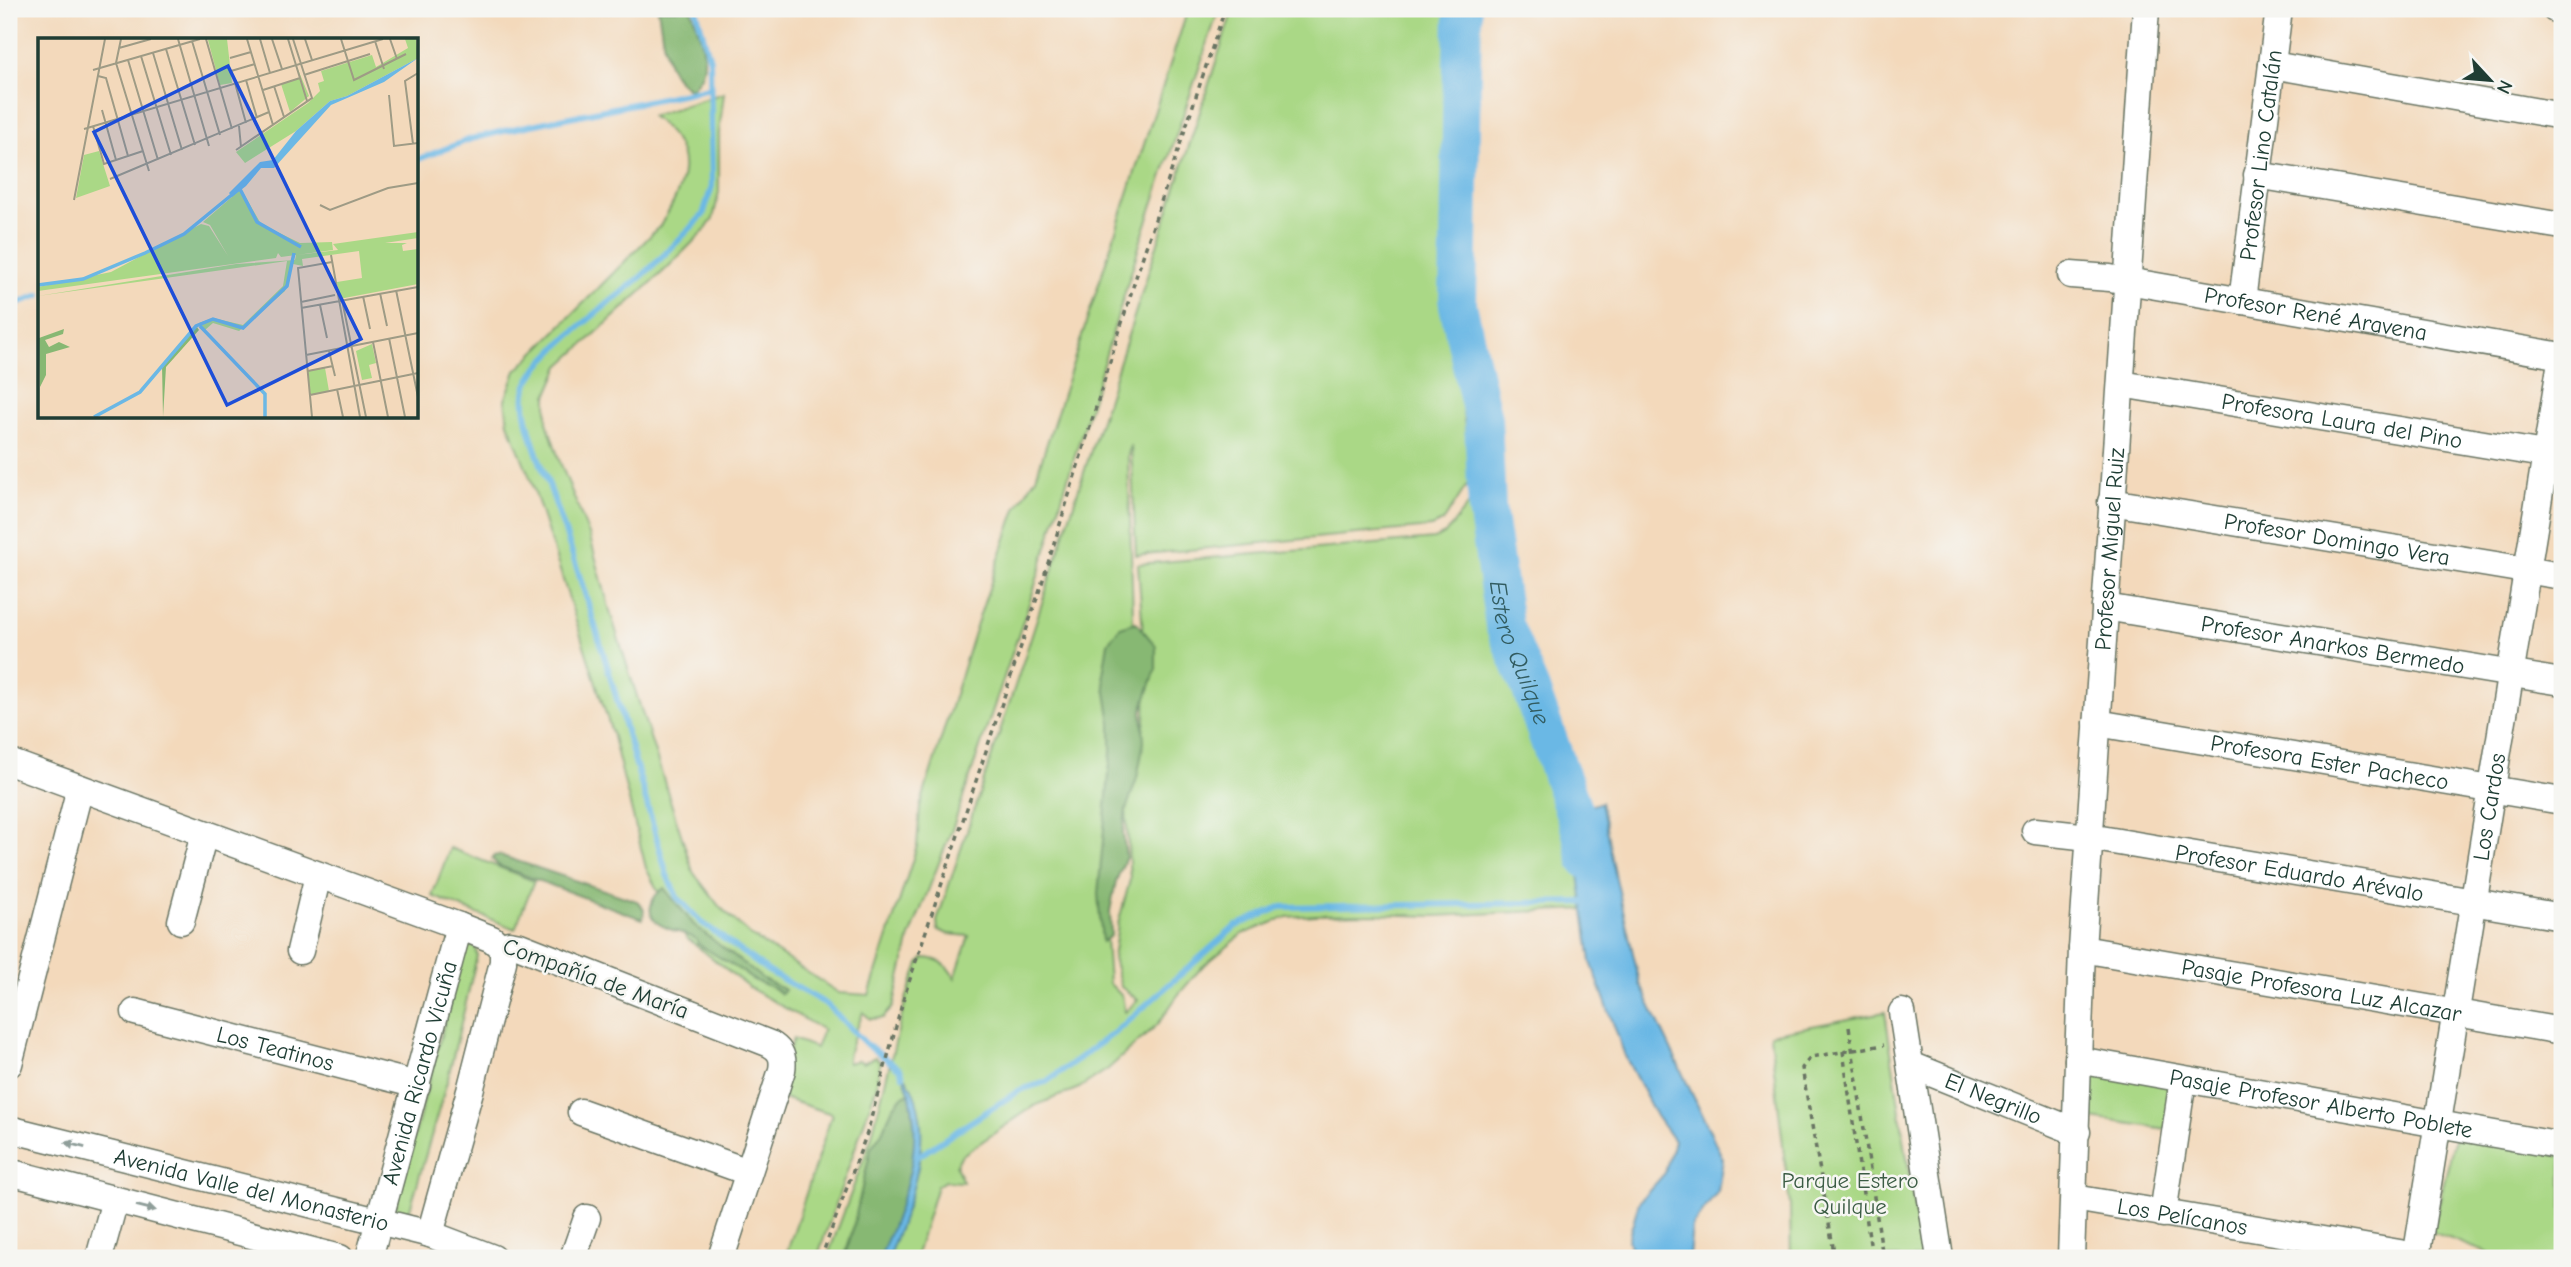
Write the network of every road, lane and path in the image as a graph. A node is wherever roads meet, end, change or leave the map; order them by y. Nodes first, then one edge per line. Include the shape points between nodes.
1 (1225, 9) edge
2 (2146, 9) edge
3 (2279, 9) edge
4 (2555, 9) edge
5 (2562, 10) edge
6 (2272, 65) junction
7 (2562, 116) edge
8 (2257, 175) junction
9 (2562, 226) edge
10 (2071, 275) dead end
11 (2127, 281) junction
12 (2242, 301) junction
13 (2562, 355) edge
14 (2121, 384) junction
15 (2554, 456) edge
16 (2112, 502) junction
17 (2527, 570) junction
18 (2562, 576) edge
19 (2105, 607) junction
20 (2511, 674) junction
21 (2562, 682) edge
22 (2097, 723) junction
23 (9, 762) edge
24 (80, 788) junction
25 (2492, 789) junction
26 (2562, 801) edge
27 (2035, 831) dead end
28 (204, 834) junction
29 (2090, 837) junction
30 (318, 876) junction
31 (2474, 902) junction
32 (2562, 917) edge
33 (181, 921) dead end
34 (459, 926) junction
35 (503, 949) junction
36 (2082, 949) junction
37 (300, 951) dead end
38 (19, 980) edge
39 (135, 1012) dead end
40 (1902, 1012) dead end
41 (2456, 1013) junction
42 (1849, 1027) dead end
43 (2562, 1031) edge
44 (1853, 1049) junction
45 (1843, 1051) junction
46 (1909, 1053) junction
47 (2078, 1060) junction
48 (9, 1064) edge
49 (2183, 1079) junction
50 (417, 1085) junction
51 (581, 1112) dead end
52 (2438, 1123) junction
53 (9, 1129) edge
54 (2077, 1132) junction
55 (2562, 1146) edge
56 (9, 1172) edge
57 (748, 1172) junction
58 (2074, 1199) junction
59 (114, 1200) junction
60 (2163, 1214) junction
61 (587, 1218) dead end
62 (379, 1221) junction
63 (430, 1234) junction
64 (2416, 1257) edge
65 (99, 1258) edge
66 (340, 1258) edge
67 (369, 1258) edge
68 (493, 1258) edge
69 (573, 1258) edge
70 (721, 1258) edge
71 (821, 1258) edge
72 (1835, 1258) edge
73 (1872, 1258) edge
74 (1883, 1258) edge
75 (1940, 1258) edge
76 (2071, 1258) edge

1 - 71 path via 907,988 867,1133
2 - 11 street, Profesor Miguel Ruiz
3 - 6 street, Profesor Lino Catalán
4 - 5 street
6 - 7 street
6 - 8 street, Profesor Lino Catalán
8 - 9 street
8 - 12 street, Profesor Lino Catalán
10 - 11 street, Profesor René Aravena
11 - 12 street, Profesor René Aravena
11 - 14 street, Profesor Miguel Ruiz
12 - 13 street, Profesor René Aravena
13 - 15 street, Los Cardos
14 - 15 street, Profesora Laura del Pino
14 - 16 street, Profesor Miguel Ruiz
15 - 17 street, Los Cardos
16 - 17 street, Profesor Domingo Vera
16 - 19 street, Profesor Miguel Ruiz
17 - 18 street, Profesor Domingo Vera
17 - 20 street, Los Cardos
19 - 20 street, Profesor Anarkos Bermedo
19 - 22 street, Profesor Miguel Ruiz
20 - 21 street, Profesor Anarkos Bermedo
20 - 25 street, Los Cardos
22 - 25 street, Profesora Ester Pacheco
22 - 29 street, Profesor Miguel Ruiz
23 - 24 street, Compañía de María
24 - 28 street, Compañía de María
24 - 38 street
25 - 26 street, Profesora Ester Pacheco
25 - 31 street, Los Cardos
27 - 29 street, Profesor Eduardo Arévalo
28 - 30 street, Compañía de María
28 - 33 street
29 - 31 street, Profesor Eduardo Arévalo
29 - 36 street, Profesor Miguel Ruiz
30 - 34 street, Compañía de María
30 - 37 street
31 - 32 street, Profesor Eduardo Arévalo
31 - 41 street, Los Cardos
34 - 35 street, Compañía de María via 492,939
34 - 50 street, Avenida Ricardo Vicuña
35 - 57 street, Compañía de María via 509,944 520,946 776,1047 782,1056 782,1070
35 - 63 street via 474,1078
36 - 41 street, Pasaje Profesora Luz Alcazar
36 - 47 street, Profesor Miguel Ruiz
38 - 48 street
39 - 50 street, Los Teatinos
40 - 46 street
41 - 43 street, Pasaje Profesora Luz Alcazar
41 - 52 street, Los Cardos
42 - 44 path
44 - 45 path
44 - 46 path
44 - 74 path
45 - 72 path via 1811,1057 1802,1068
45 - 73 path
46 - 54 street, El Negrillo
46 - 75 street
47 - 49 street, Pasaje Profesor Alberto Poblete
47 - 54 street, Profesor Miguel Ruiz
49 - 52 street, Pasaje Profesor Alberto Poblete
49 - 60 street
50 - 62 street, Avenida Ricardo Vicuña
51 - 57 street
52 - 55 street, Pasaje Profesor Alberto Poblete
52 - 64 street, Los Cardos
62 -> 53 street, Avenida Valle del Monasterio
54 - 58 street, Profesor Miguel Ruiz
56 - 59 street, Avenida Valle del Monasterio
57 - 70 street, Compañía de María
58 - 60 street, Los Pelícanos
58 - 76 street, Profesor Miguel Ruiz
59 - 65 street
59 -> 66 street, Avenida Valle del Monasterio
60 - 64 street, Los Pelícanos
61 - 69 street
62 - 63 street, Avenida Valle del Monasterio
62 - 67 street, Avenida Ricardo Vicuña
63 - 68 street, Avenida Valle del Monasterio

